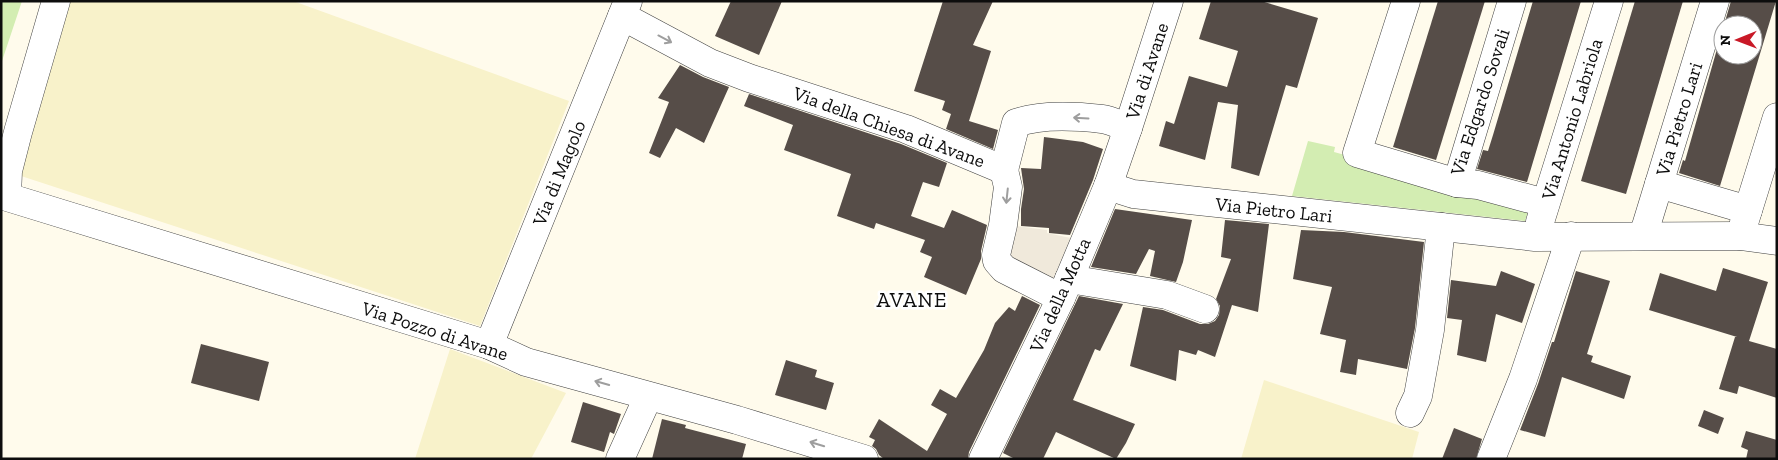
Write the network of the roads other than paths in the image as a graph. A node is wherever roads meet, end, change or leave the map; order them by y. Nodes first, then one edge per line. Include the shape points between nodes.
1 (56, 1) edge
2 (1169, 1) edge
3 (1406, 1) edge
4 (1512, 1) edge
5 (1609, 1) edge
6 (1715, 1) edge
7 (625, 9) edge
8 (1777, 117) edge
9 (1128, 128) junction
10 (1004, 170) junction
11 (1457, 184) junction
12 (1658, 184) junction
13 (1108, 186) junction
14 (1545, 203) junction
15 (1744, 223) junction
16 (1441, 226) junction
17 (1570, 236) junction
18 (1642, 236) junction
19 (1534, 237) junction
20 (1777, 241) edge
21 (1065, 288) junction
22 (1205, 309) dead end
23 (489, 345) junction
24 (648, 397) junction
25 (1410, 414) dead end
26 (620, 459) edge
27 (864, 459) edge
28 (984, 459) edge
29 (1491, 459) edge

1 - 23 street, Via Pozzo di Avane via 8,171 7,197
2 - 9 street, Via di Avane
3 - 11 street, Via Edgardo Sovali via 1357,153
4 - 11 street, Via Edgardo Sovali
5 - 14 street, Via Antonio Labriola
6 - 12 street, Via Pietro Lari
7 -> 10 street, Via della Chiesa di Avane via 710,63 906,129
7 - 23 street, Via di Magolo
8 - 15 street
9 -> 10 street, Via di Avane via 1104,119 1030,118 1016,123
9 - 13 street, Via della Motta
10 -> 21 street, Via della Chiesa di Avane via 1008,187 997,262 1004,269
11 - 14 street via 1478,185
12 - 15 street
12 - 18 street, Via Pietro Lari
13 - 16 street, Via Pietro Lari via 1133,194
13 - 21 street, Via della Motta
14 - 19 street, Via Antonio Labriola
15 - 18 street, Via Pietro Lari
15 - 20 street, Via Pietro Lari
16 - 19 street, Via Pietro Lari
16 - 25 street via 1430,330 1418,396
17 - 18 street, Via Pietro Lari
17 - 19 street, Via Pietro Lari
17 - 29 street via 1523,379
21 - 22 street via 1167,295
21 - 28 street, Via della Motta
24 -> 23 street, Via Pozzo di Avane via 526,362
24 - 26 street
27 -> 24 street, Via Pozzo di Avane

